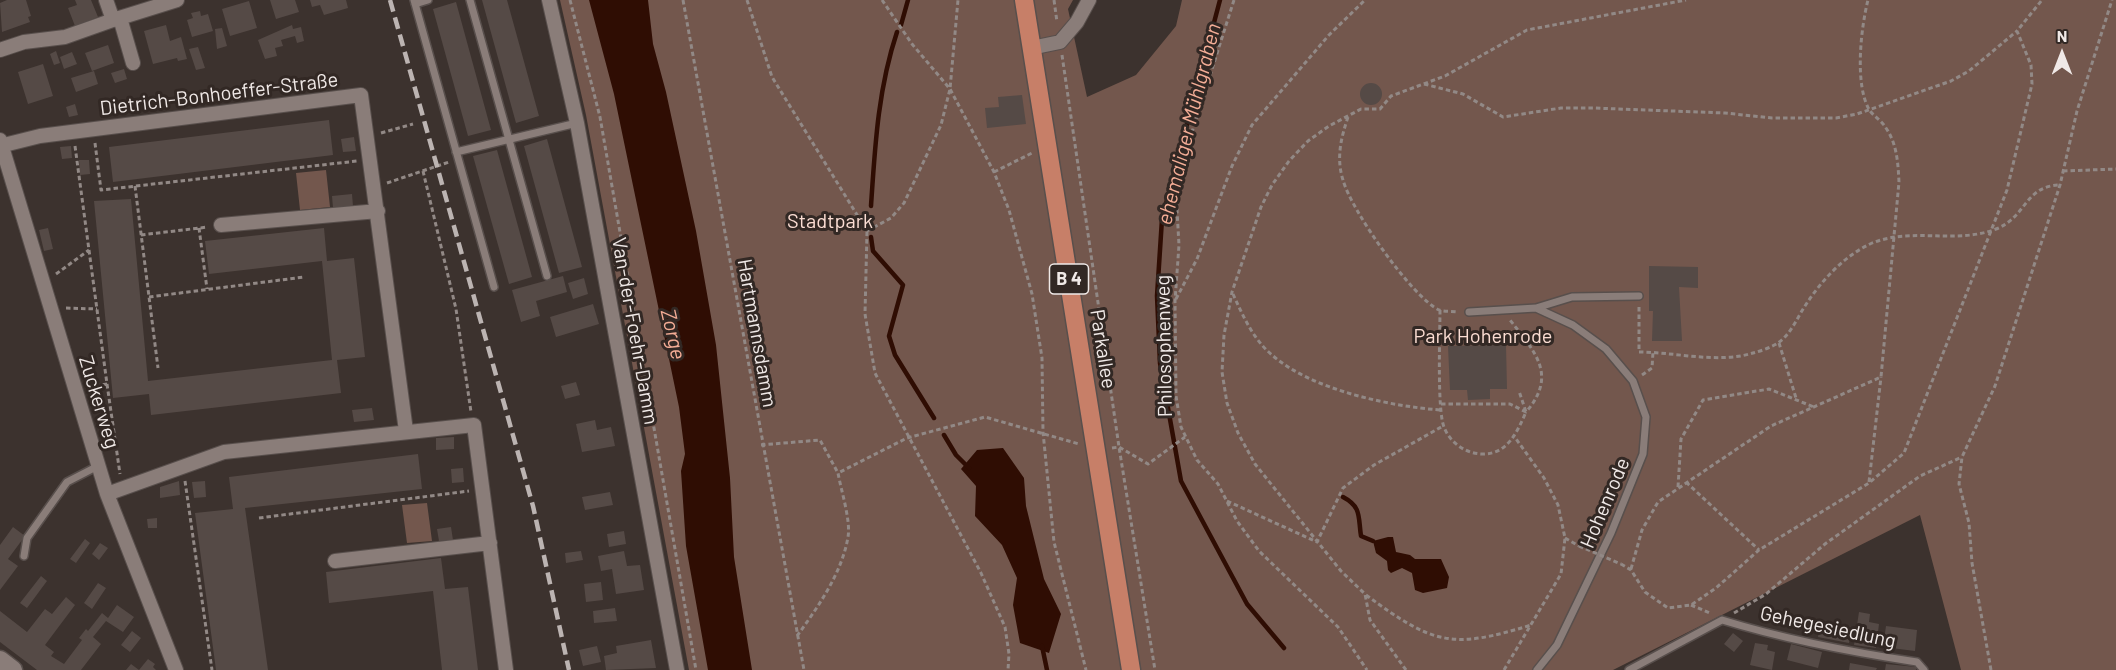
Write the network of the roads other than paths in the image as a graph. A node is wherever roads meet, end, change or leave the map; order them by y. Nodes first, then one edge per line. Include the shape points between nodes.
1 (106, 0) edge
2 (177, 0) edge
3 (428, 0) edge
4 (470, 0) edge
5 (549, 0) edge
6 (1024, 0) edge
7 (1089, 0) edge
8 (414, 2) edge
9 (116, 19) junction
10 (1032, 48) junction
11 (0, 50) edge
12 (133, 63) dead end
13 (577, 123) junction
14 (509, 139) junction
15 (1, 144) edge
16 (457, 156) junction
17 (378, 211) junction
18 (221, 225) road end
19 (546, 276) dead end
20 (494, 287) dead end
21 (1639, 296) road end
22 (1536, 308) junction
23 (1470, 312) road end
24 (406, 431) junction
25 (98, 466) junction
26 (107, 494) junction
27 (490, 543) junction
28 (24, 556) dead end
29 (335, 561) dead end
30 (0, 660) edge
31 (14, 670) edge
32 (176, 670) edge
33 (506, 670) edge
34 (677, 670) edge
35 (1131, 670) edge
36 (1537, 670) edge
37 (1629, 670) edge
38 (1924, 670) edge

1 - 9 street
2 - 9 street
3 - 8 lane
4 - 14 lane
5 - 13 street, Van-der-Foehr-Damm
6 - 10 main road, Parkallee / B 4
7 - 10 street via 1060,42
8 - 16 lane
9 - 11 street via 65,38 24,42
9 - 12 street
10 - 35 main road, Parkallee / B 4
13 - 14 lane
13 - 34 street, Van-der-Foehr-Damm
14 - 16 lane
14 - 19 lane
15 - 17 street, Dietrich-Bonhoeffer-Straße via 361,95
15 - 25 street, Zuckerweg
16 - 20 lane
17 - 18 street
17 - 24 street, Dietrich-Bonhoeffer-Straße
21 - 22 lane via 1572,297
22 - 23 lane
22 - 36 lane, Hohenrode via 1573,325 1606,349 1633,381 1646,417 1643,454 1611,532 1557,645
24 - 26 street via 224,452
24 - 27 street via 474,425
25 - 26 street, Zuckerweg
25 - 28 lane via 67,482 27,538
26 - 32 street, Zuckerweg
27 - 29 street
27 - 33 street
30 - 31 street
37 - 38 lane, Gehegesiedlung via 1722,620 1834,650 1917,662

